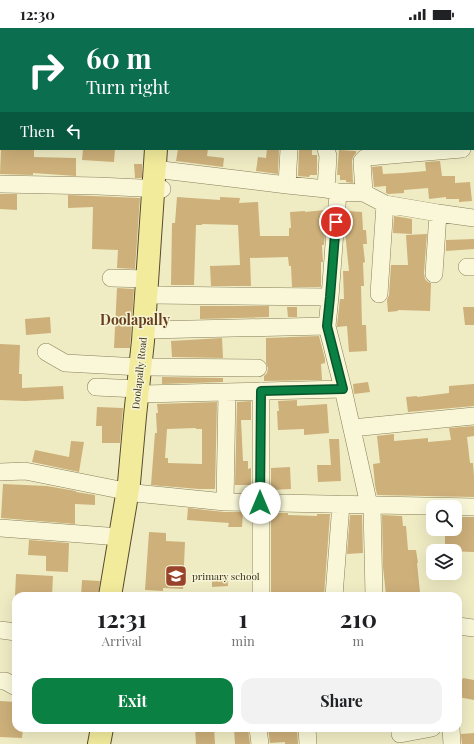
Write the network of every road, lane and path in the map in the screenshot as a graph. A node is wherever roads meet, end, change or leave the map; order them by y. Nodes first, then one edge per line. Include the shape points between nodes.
1 (289, 150) edge
2 (326, 150) edge
3 (432, 150) edge
4 (157, 164) edge
5 (0, 184) edge
6 (287, 185) junction
7 (332, 190) junction
8 (364, 193) junction
9 (385, 204) junction
10 (438, 213) junction
11 (474, 218) edge
12 (434, 274) dead end
13 (111, 278) dead end
14 (149, 287) junction
15 (379, 294) dead end
16 (330, 297) junction
17 (327, 326) junction
18 (149, 330) junction
19 (46, 352) dead end
20 (143, 367) junction
21 (258, 368) dead end
22 (96, 387) dead end
23 (343, 389) junction
24 (261, 391) junction
25 (140, 392) junction
26 (227, 392) junction
27 (474, 416) edge
28 (352, 428) junction
29 (0, 472) edge
30 (131, 492) junction
31 (225, 502) junction
32 (260, 503) junction
33 (340, 504) junction
34 (370, 505) junction
35 (474, 507) edge
36 (0, 528) edge
37 (120, 537) junction
38 (111, 592) edge
39 (120, 592) edge
40 (261, 592) edge
41 (334, 592) edge
42 (374, 592) edge
43 (462, 626) edge
44 (474, 628) edge
45 (0, 630) edge
46 (12, 632) edge
47 (0, 681) edge
48 (12, 685) edge
49 (86, 732) edge
50 (101, 732) edge
51 (258, 732) edge
52 (307, 732) edge
53 (414, 732) edge
54 (451, 732) edge
55 (400, 735) edge
56 (84, 744) edge
57 (99, 744) edge
58 (260, 744) edge
59 (308, 744) edge
60 (452, 744) edge

1 - 6 street
2 - 7 street
3 - 8 street via 365,158 362,161
4 - 5 street via 98,186
4 - 6 street
4 - 14 main road, Doolapally Road
6 - 7 street
7 - 8 street
7 - 16 street
8 - 9 street
9 - 10 street
9 - 15 street
10 - 11 street
10 - 12 street
13 - 14 street
14 - 16 street
14 - 18 main road, Doolapally Road
14 - 20 main road, Doolapally Road
16 - 17 street
17 - 18 street
17 - 23 street
18 - 20 main road, Doolapally Road
19 - 20 street via 65,363
20 - 21 street
20 - 25 main road, Doolapally Road
22 - 25 street
23 - 24 street
23 - 28 street
24 - 26 street
24 - 32 street
25 - 26 street
25 - 30 main road, Doolapally Road via 141,448
26 - 31 street
27 - 28 street
28 - 34 street
29 - 30 street via 25,470
30 - 31 street
30 - 37 main road, Doolapally Road
30 - 39 main road, Doolapally Road
31 - 32 street
32 - 33 street
32 - 40 street
33 - 34 street
33 - 41 street
34 - 35 street
34 - 42 street
36 - 37 street
37 - 38 main road, Doolapally Road
43 - 44 street
45 - 46 street
47 - 48 street
49 - 56 main road
50 - 57 main road
51 - 58 street
52 - 59 street
53 - 55 street
54 - 60 street

